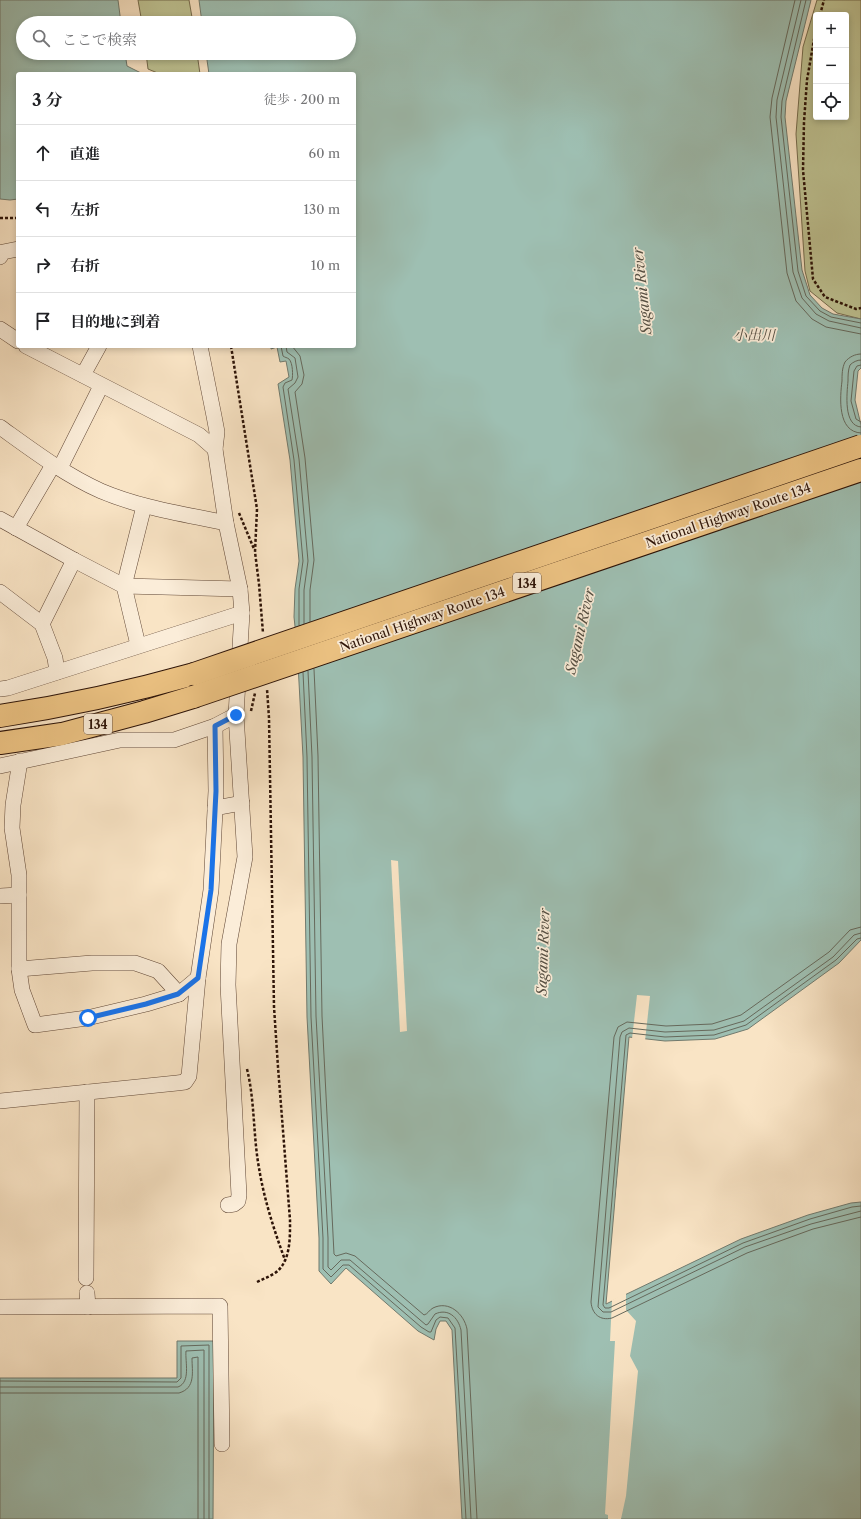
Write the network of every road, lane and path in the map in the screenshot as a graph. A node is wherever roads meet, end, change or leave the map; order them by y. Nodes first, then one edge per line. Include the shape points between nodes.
1 (824, 0) edge
2 (821, 12) edge
3 (813, 45) edge
4 (0, 218) edge
5 (16, 218) edge
6 (16, 249) edge
7 (0, 257) edge
8 (861, 308) edge
9 (0, 329) edge
10 (16, 340) edge
11 (30, 348) edge
12 (98, 348) edge
13 (200, 348) edge
14 (231, 348) edge
15 (83, 375) junction
16 (101, 386) junction
17 (1, 432) edge
18 (861, 446) edge
19 (215, 449) junction
20 (57, 466) junction
21 (861, 470) edge
22 (144, 506) junction
23 (0, 519) edge
24 (226, 523) junction
25 (16, 528) junction
26 (74, 560) junction
27 (124, 586) junction
28 (240, 589) junction
29 (0, 592) edge
30 (242, 613) junction
31 (42, 624) junction
32 (263, 639) dead end
33 (138, 645) junction
34 (57, 672) junction
35 (256, 688) dead end
36 (266, 688) dead end
37 (0, 689) edge
38 (236, 715) junction
39 (0, 716) edge
40 (215, 726) junction
41 (238, 739) junction
42 (0, 743) edge
43 (20, 761) junction
44 (0, 766) edge
45 (242, 803) junction
46 (215, 808) junction
47 (6, 828) edge
48 (19, 895) junction
49 (0, 896) edge
50 (19, 969) junction
51 (198, 978) junction
52 (178, 994) junction
53 (232, 1056) junction
54 (87, 1092) junction
55 (0, 1101) edge
56 (228, 1205) dead end
57 (285, 1260) junction
58 (86, 1278) dead end
59 (257, 1282) dead end
60 (0, 1307) edge
61 (222, 1444) dead end

1 - 2 path
3 - 8 path via 804,122 804,170 813,279 825,297 856,309
4 - 5 path
6 - 7 street via 2,252
9 - 10 street
11 - 15 street
12 - 15 street
13 - 19 street via 217,432
14 - 32 path via 256,509 255,552 260,584
15 - 16 street
16 - 19 street via 199,435
16 - 20 street
17 - 20 street
18 - 39 highway, National Highway Route 134 / 134, bridge via 194,674 143,689
19 - 24 street
20 - 22 street via 101,490
20 - 25 street
21 - 42 highway, National Highway Route 134 / 134, bridge via 193,697 62,734
22 - 24 street
22 - 27 street
23 - 25 street
24 - 28 street
25 - 26 street
26 - 27 street
26 - 31 street
27 - 28 street
27 - 33 street
28 - 30 street
29 - 31 street
30 - 33 street
30 - 38 street
31 - 34 street via 55,658
33 - 34 street
34 - 37 street
35 - 41 path via 251,711
36 - 57 path via 269,718 274,1007 290,1220 290,1243
38 - 40 street
38 - 41 street
40 - 43 street via 174,740 120,740
40 - 46 street
41 - 45 street
43 - 44 street
43 - 47 street via 13,805
45 - 46 street
45 - 53 street via 244,857 229,944 228,985
46 - 51 street via 211,890
47 - 48 street via 18,875
48 - 49 street
48 - 50 street
50 - 52 street via 92,963 135,963 158,971
50 - 52 street via 22,990 35,1025 88,1018
51 - 52 street
51 - 54 street via 189,1076 185,1082
53 - 56 street via 239,1195 238,1201
53 - 57 path via 246,1067 251,1084 259,1168 270,1216
54 - 55 street
54 - 58 street
57 - 59 path via 276,1272
60 - 61 street via 87,1300 220,1306

